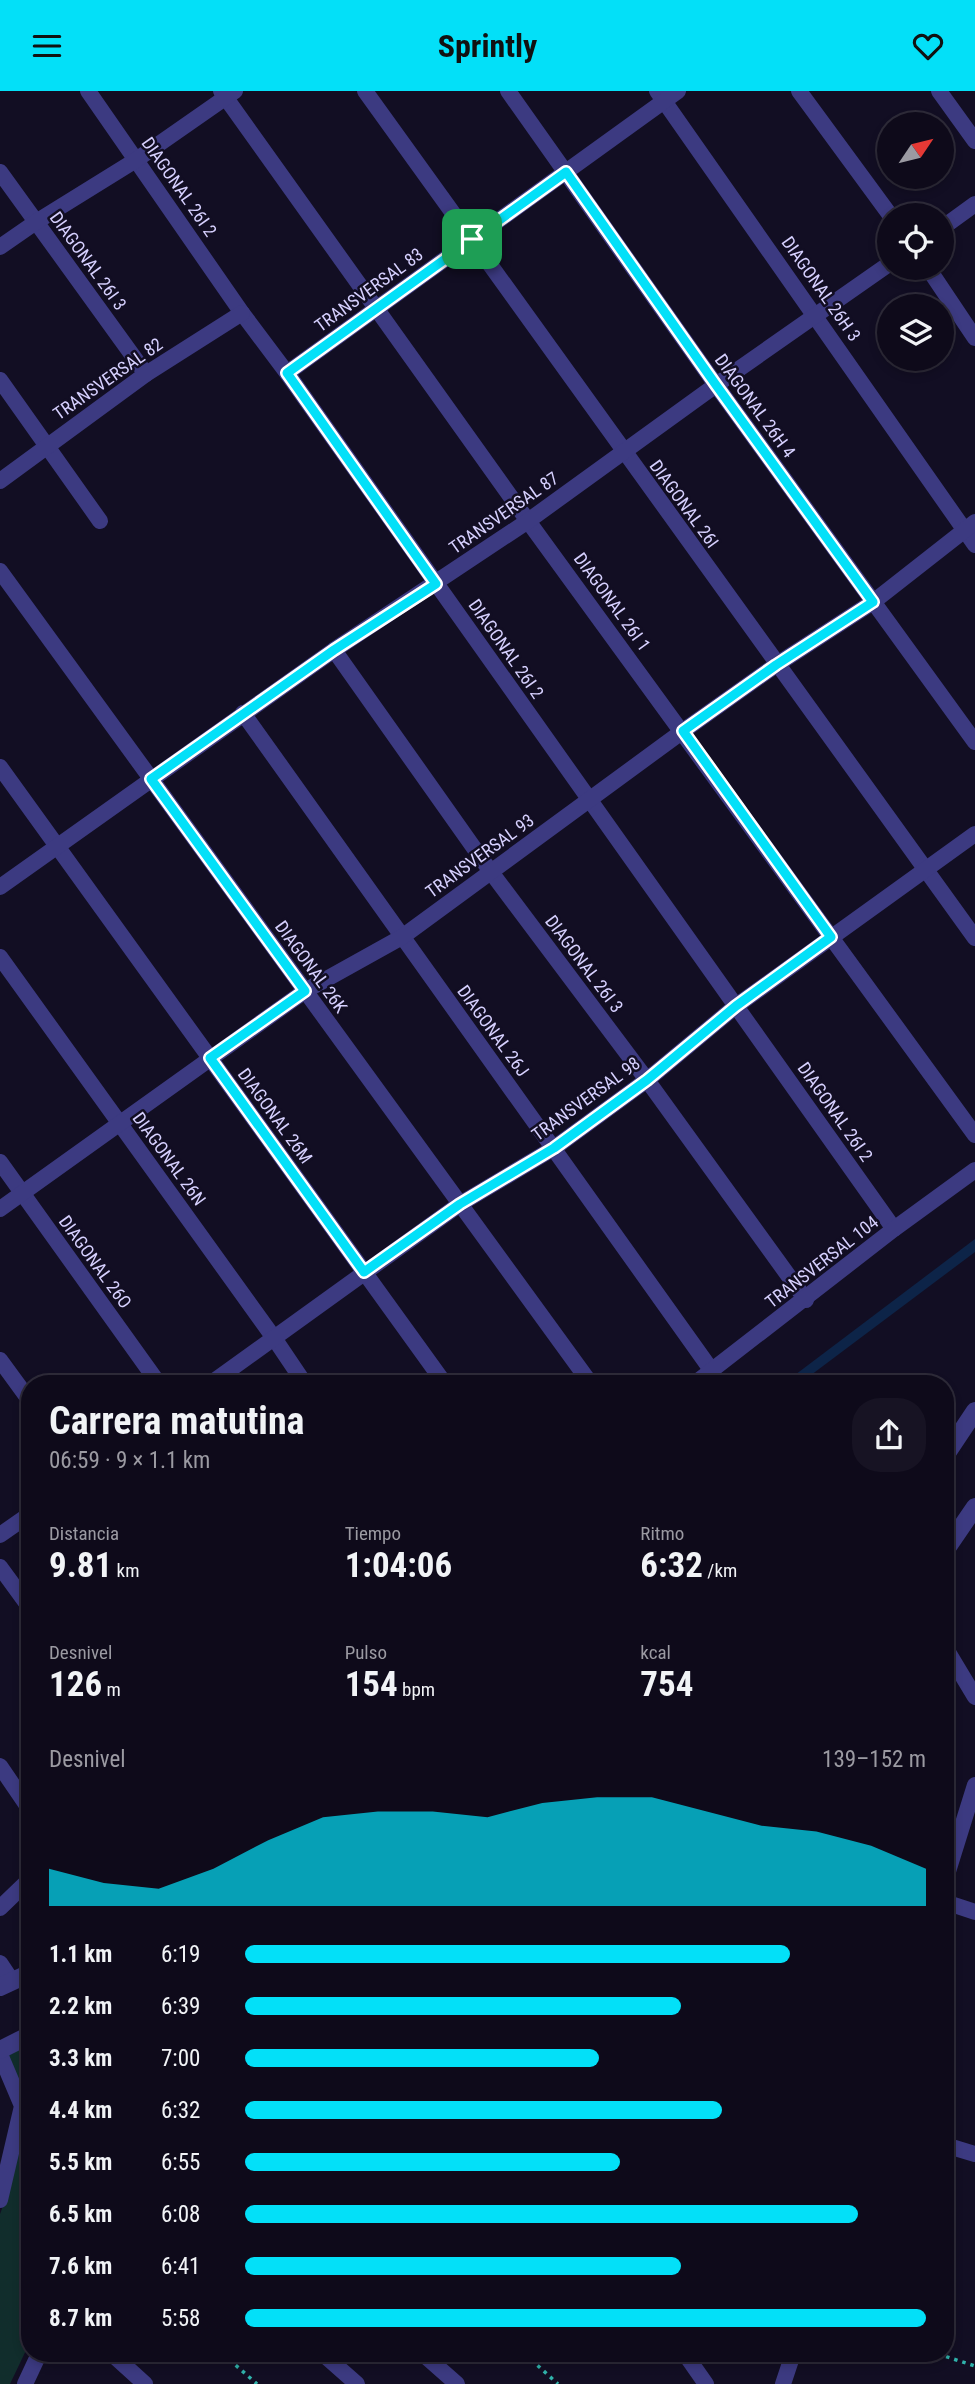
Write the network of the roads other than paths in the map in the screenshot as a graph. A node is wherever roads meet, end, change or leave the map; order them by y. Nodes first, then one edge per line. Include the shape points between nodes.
1 (88, 91) edge
2 (365, 91) edge
3 (508, 91) edge
4 (799, 91) edge
5 (939, 91) edge
6 (227, 93) edge
7 (666, 94) edge
8 (975, 141) edge
9 (136, 160) junction
10 (0, 172) edge
11 (566, 172) junction
12 (881, 203) edge
13 (975, 204) edge
14 (954, 219) edge
15 (36, 222) junction
16 (472, 239) junction
17 (0, 247) edge
18 (877, 272) edge
19 (936, 280) edge
20 (377, 308) junction
21 (242, 313) junction
22 (816, 315) junction
23 (975, 338) edge
24 (146, 373) junction
25 (287, 373) junction
26 (0, 380) edge
27 (716, 385) junction
28 (47, 446) junction
29 (623, 452) junction
30 (0, 481) edge
31 (100, 521) dead end
32 (528, 521) junction
33 (969, 526) edge
34 (975, 545) edge
35 (0, 571) edge
36 (436, 584) junction
37 (873, 602) junction
38 (334, 650) junction
39 (776, 665) junction
40 (243, 713) junction
41 (683, 731) junction
42 (975, 742) edge
43 (0, 767) edge
44 (151, 779) junction
45 (589, 800) junction
46 (975, 834) edge
47 (57, 846) junction
48 (926, 869) junction
49 (492, 872) junction
50 (0, 887) edge
51 (402, 937) junction
52 (831, 937) junction
53 (975, 938) edge
54 (0, 957) edge
55 (305, 991) junction
56 (736, 1006) junction
57 (210, 1058) junction
58 (647, 1080) junction
59 (120, 1123) junction
60 (975, 1135) edge
61 (554, 1148) junction
62 (0, 1162) edge
63 (975, 1170) edge
64 (22, 1193) junction
65 (460, 1204) junction
66 (0, 1209) edge
67 (894, 1229) junction
68 (364, 1272) junction
69 (806, 1300) junction
70 (274, 1338) junction
71 (0, 1360) edge
72 (712, 1371) junction
73 (153, 1375) edge
74 (223, 1375) edge
75 (299, 1375) edge
76 (438, 1375) edge
77 (584, 1375) edge
78 (706, 1375) edge
79 (21, 1389) edge
80 (975, 1411) edge
81 (954, 1442) edge
82 (975, 1507) edge
83 (21, 1520) edge
84 (0, 1535) edge
85 (954, 1538) edge
86 (0, 1566) edge
87 (21, 1595) edge
88 (954, 1662) edge
89 (975, 1697) edge
90 (0, 1766) edge
91 (975, 1785) edge
92 (21, 1796) edge
93 (954, 1852) edge
94 (21, 1888) edge
95 (954, 1905) edge
96 (0, 1908) edge
97 (975, 1912) edge
98 (0, 1963) edge
99 (6, 1984) edge
100 (21, 2040) edge
101 (0, 2052) edge
102 (21, 2104) edge
103 (21, 2110) edge
104 (954, 2148) edge
105 (975, 2154) edge
106 (2, 2195) edge
107 (35, 2362) edge
108 (120, 2362) edge
109 (332, 2362) edge
110 (432, 2362) edge
111 (691, 2362) edge
112 (790, 2362) edge
113 (25, 2384) edge
114 (145, 2384) edge
115 (357, 2384) edge
116 (457, 2384) edge
117 (706, 2384) edge
118 (783, 2384) edge

1 - 9 street, DIAGONAL 26I 2
2 - 16 street, DIAGONAL 26I
3 - 11 street, DIAGONAL 26H 4
4 - 12 street
5 - 8 street
6 - 9 street
6 - 20 street, DIAGONAL 26I 1
7 - 11 street, TRANSVERSAL 83
7 - 22 street, DIAGONAL 26H 3
9 - 15 street
9 - 21 street, DIAGONAL 26I 2
10 - 15 street, DIAGONAL 26I 3
11 - 16 street, TRANSVERSAL 83
11 - 27 street, DIAGONAL 26H 4
13 - 14 street
15 - 17 street
15 - 24 street, DIAGONAL 26I 3
16 - 20 street, TRANSVERSAL 83
16 - 29 street, DIAGONAL 26I
18 - 22 street, TRANSVERSAL 87
19 - 23 street
20 - 25 street, TRANSVERSAL 83
20 - 32 street, DIAGONAL 26I 1
21 - 24 street, TRANSVERSAL 82
21 - 25 street, DIAGONAL 26I 2
22 - 27 street, TRANSVERSAL 87
22 - 33 street, DIAGONAL 26H 3
24 - 28 street, TRANSVERSAL 82
25 - 36 street, DIAGONAL 26I 2
26 - 28 street
27 - 29 street, TRANSVERSAL 87
27 - 37 street, DIAGONAL 26H 4
28 - 30 street, TRANSVERSAL 82
28 - 31 street
29 - 32 street, TRANSVERSAL 87
29 - 39 street, DIAGONAL 26I
32 - 36 street, TRANSVERSAL 87
32 - 41 street, DIAGONAL 26I 1
33 - 34 street, DIAGONAL 26H 3
33 - 37 street, TRANSVERSAL 93
35 - 44 street, DIAGONAL 26K
36 - 38 street, TRANSVERSAL 87
36 - 45 street, DIAGONAL 26I 2
37 - 39 street, TRANSVERSAL 93
37 - 42 street, DIAGONAL 26H 4
38 - 40 street, TRANSVERSAL 87
38 - 49 street, DIAGONAL 26I 3
39 - 41 street, TRANSVERSAL 93
39 - 48 street, DIAGONAL 26I
40 - 44 street, TRANSVERSAL 87
40 - 51 street, DIAGONAL 26J
41 - 45 street, TRANSVERSAL 93
41 - 52 street, DIAGONAL 26I 1
43 - 47 street, DIAGONAL 26M
44 - 47 street, TRANSVERSAL 87
44 - 55 street, DIAGONAL 26K
45 - 49 street, TRANSVERSAL 93
45 - 56 street, DIAGONAL 26I 2
46 - 48 street, TRANSVERSAL 98
47 - 50 street, TRANSVERSAL 87
47 - 57 street, DIAGONAL 26M
48 - 52 street, TRANSVERSAL 98
48 - 53 street, DIAGONAL 26I
49 - 51 street, TRANSVERSAL 93
49 - 58 street, DIAGONAL 26I 3
51 - 55 street, TRANSVERSAL 93
51 - 61 street, DIAGONAL 26J
52 - 56 street, TRANSVERSAL 98
52 - 60 street, DIAGONAL 26I 1
54 - 59 street, DIAGONAL 26N
55 - 57 street, TRANSVERSAL 93
55 - 65 street, DIAGONAL 26K
56 - 58 street, TRANSVERSAL 98
56 - 67 street, DIAGONAL 26I 2
57 - 59 street, TRANSVERSAL 93
57 - 68 street, DIAGONAL 26M
58 - 61 street, TRANSVERSAL 98
58 - 69 street, DIAGONAL 26I 3
59 - 64 street, TRANSVERSAL 93
59 - 70 street, DIAGONAL 26N
61 - 65 street, TRANSVERSAL 98
61 - 72 street, DIAGONAL 26J
62 - 64 street, DIAGONAL 26O
63 - 67 street, TRANSVERSAL 104
64 - 66 street, TRANSVERSAL 93
64 - 73 street, DIAGONAL 26O
65 - 68 street, TRANSVERSAL 98
65 - 77 street, DIAGONAL 26K
67 - 69 street, TRANSVERSAL 104
68 - 70 street, TRANSVERSAL 98
68 - 76 street, DIAGONAL 26M
69 - 72 street, TRANSVERSAL 104
70 - 74 street, TRANSVERSAL 98
70 - 75 street, DIAGONAL 26N
71 - 79 street
72 - 78 street, TRANSVERSAL 104
80 - 81 street
82 - 85 street
83 - 84 street
86 - 87 street
88 - 89 street
90 - 92 street
91 - 93 street
94 - 96 street
95 - 97 street
98 - 99 street
100 - 101 street
101 - 102 street
103 - 106 street
104 - 105 street
107 - 113 street
108 - 114 street
109 - 115 street
110 - 116 street
111 - 117 street
112 - 118 street

